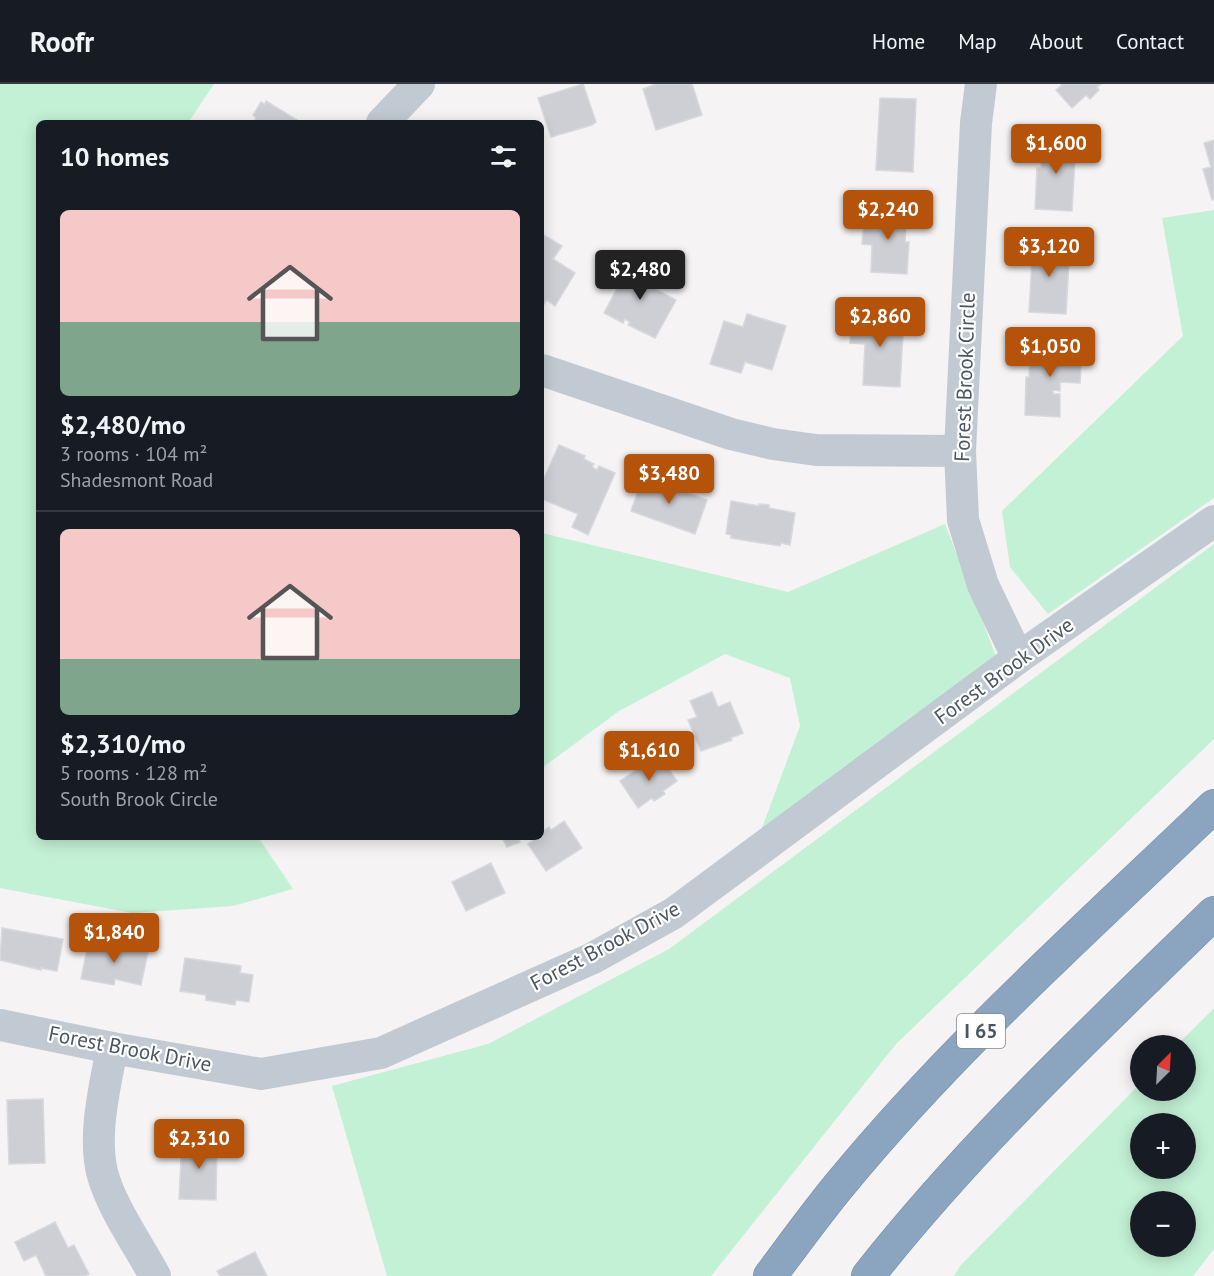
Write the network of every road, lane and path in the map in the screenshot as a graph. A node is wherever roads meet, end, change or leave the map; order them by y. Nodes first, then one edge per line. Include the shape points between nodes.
1 (419, 84) edge
2 (981, 84) edge
3 (385, 120) edge
4 (544, 371) edge
5 (960, 451) junction
6 (1214, 521) edge
7 (1018, 658) junction
8 (1214, 806) edge
9 (1214, 913) edge
10 (0, 1024) edge
11 (112, 1048) junction
12 (155, 1276) edge
13 (770, 1276) edge
14 (868, 1276) edge

1 - 3 street
2 - 5 street, Forest Brook Circle
4 - 5 street via 730,434 773,444 816,450
5 - 7 street, Forest Brook Circle via 963,520 971,550
6 - 7 street, Forest Brook Drive
7 - 11 street, Forest Brook Drive via 674,913 593,958 381,1053 261,1074
8 - 13 highway, I 65 via 921,1093 842,1181
9 - 14 highway via 1027,1096 958,1169
10 - 11 street, Forest Brook Drive
11 - 12 street via 100,1131 103,1174

